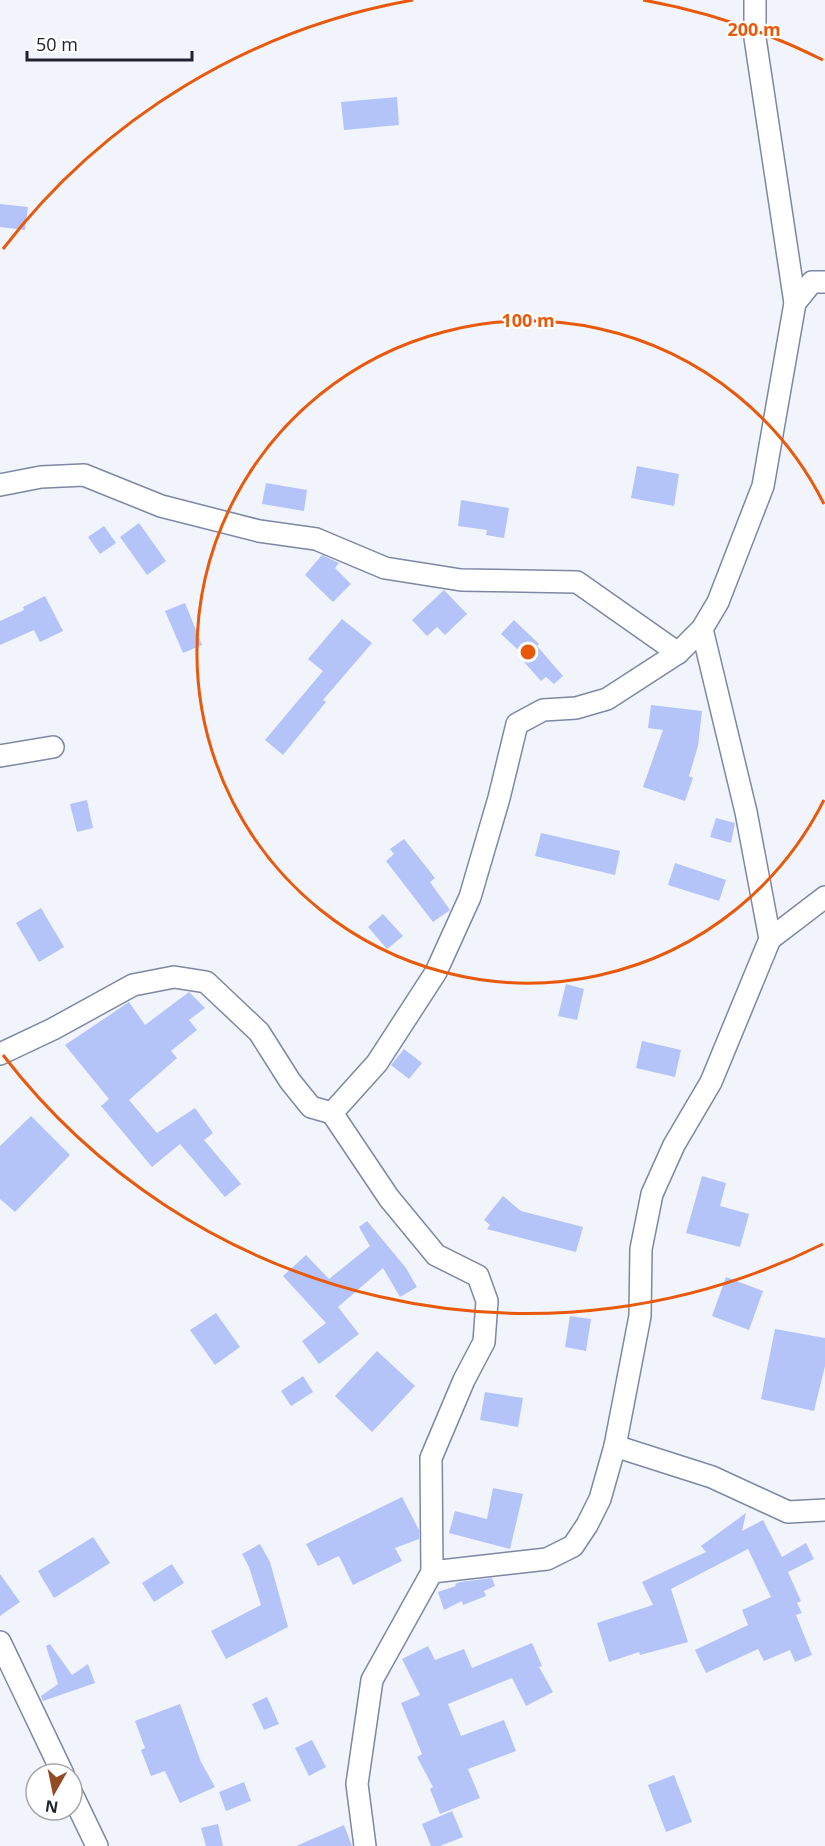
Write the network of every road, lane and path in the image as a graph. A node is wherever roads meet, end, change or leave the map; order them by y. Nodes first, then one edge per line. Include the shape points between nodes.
1 (755, 0) edge
2 (825, 282) edge
3 (795, 303) junction
4 (0, 485) edge
5 (702, 629) junction
6 (678, 653) junction
7 (53, 747) dead end
8 (0, 756) edge
9 (825, 897) edge
10 (771, 939) junction
11 (0, 1054) edge
12 (332, 1113) junction
13 (615, 1446) junction
14 (825, 1510) edge
15 (432, 1572) junction
16 (0, 1642) edge
17 (57, 1762) edge
18 (84, 1819) edge
19 (97, 1846) edge
20 (365, 1846) edge

1 - 3 street via 755,38
2 - 3 street via 812,282
3 - 5 street via 763,486 718,602
4 - 6 street via 41,477 84,475 161,506 259,531 316,539 385,568 461,580 577,582
5 - 6 street
5 - 10 street
6 - 12 street via 607,699 576,708 543,710 517,724 470,897 436,972 377,1063
7 - 8 street
9 - 10 street
10 - 13 street via 711,1082 652,1194 642,1249 640,1317
11 - 12 street via 133,985 174,977 206,982 259,1032 311,1107
12 - 15 street via 389,1198 436,1255 478,1276 487,1302 484,1342 431,1458
13 - 14 street via 712,1477 788,1512
13 - 15 street via 600,1499 573,1546 547,1559
15 - 20 street via 372,1680 357,1784
16 - 17 street
18 - 19 street

